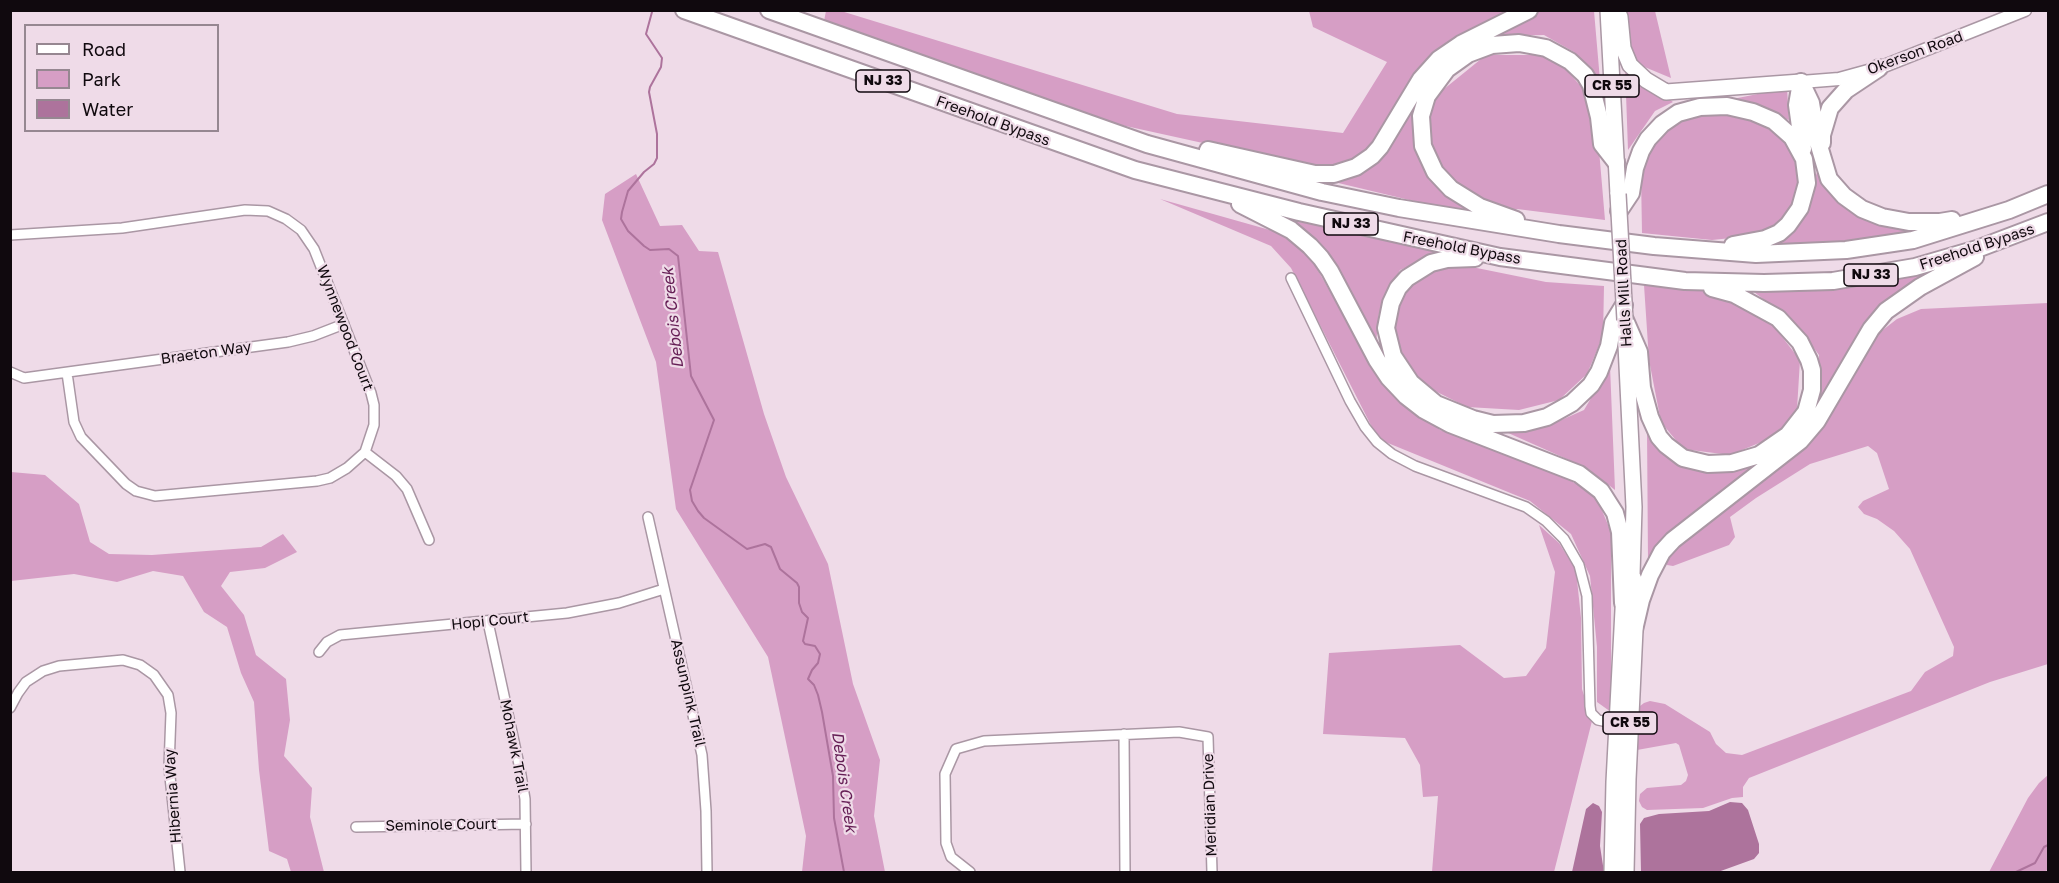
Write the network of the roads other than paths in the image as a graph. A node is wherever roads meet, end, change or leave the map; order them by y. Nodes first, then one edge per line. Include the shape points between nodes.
1 (684, 10) edge
2 (769, 10) edge
3 (1529, 10) edge
4 (1608, 10) edge
5 (1617, 10) edge
6 (2025, 10) edge
7 (1880, 68) junction
8 (1801, 82) junction
9 (1063, 116) junction
10 (1822, 159) junction
11 (1616, 162) junction
12 (1807, 172) junction
13 (1204, 187) junction
14 (1625, 193) junction
15 (2049, 194) edge
16 (2009, 210) junction
17 (1619, 211) joint
18 (2044, 224) edge
19 (1559, 234) junction
20 (10, 235) edge
21 (1654, 246) junction
22 (1500, 257) junction
23 (1291, 278) dead end
24 (1685, 280) junction
25 (1621, 315) junction
26 (344, 324) junction
27 (10, 372) edge
28 (67, 373) junction
29 (365, 452) junction
30 (648, 517) dead end
31 (429, 540) dead end
32 (1632, 575) junction
33 (664, 589) junction
34 (1623, 603) junction
35 (488, 622) junction
36 (1634, 630) junction
37 (319, 652) dead end
38 (10, 708) edge
39 (1617, 724) junction
40 (1124, 734) junction
41 (526, 824) junction
42 (356, 827) dead end
43 (180, 873) edge
44 (526, 873) edge
45 (706, 873) edge
46 (970, 873) edge
47 (1125, 873) edge
48 (1212, 873) edge
49 (1612, 873) edge
50 (1626, 873) edge

1 - 13 highway, Freehold Bypass / NJ 33 via 1135,170
2 - 9 highway, Freehold Bypass / NJ 33
3 - 9 highway via 1461,44 1440,59 1421,79 1372,156 1356,167 1334,174 1305,172
4 - 11 main road, CR 55
5 - 8 main road via 1630,65 1646,81 1666,92
6 - 7 street, Okerson Road
7 - 8 street, Okerson Road via 1839,79
7 - 10 highway via 1846,90 1830,108 1822,135
8 - 10 highway via 1811,103
8 - 12 highway via 1797,105
9 - 19 highway, Freehold Bypass / NJ 33 via 1147,144 1312,189 1399,208
10 - 16 highway via 1829,179 1844,196 1882,217 1940,222
11 - 14 main road
11 - 19 highway via 1602,144 1591,85 1577,66 1559,53 1519,43 1492,45 1462,57 1438,78 1427,96 1420,125 1423,146 1435,172 1451,189 1480,207
12 - 14 highway via 1797,143 1774,121 1741,108 1700,107 1678,113 1654,131 1637,159
12 - 21 highway via 1800,208 1788,225 1771,237 1745,244
13 - 22 highway, Freehold Bypass / NJ 33
13 - 34 highway via 1291,230 1310,246 1330,271 1389,378 1424,410 1450,424 1579,474 1601,490 1615,513 1620,532
14 - 17 highway
15 - 16 highway, Freehold Bypass
16 - 21 highway, Freehold Bypass via 1913,240 1846,250 1756,254
17 - 25 main road, Halls Mill Road, bridge
18 - 24 highway, Freehold Bypass / NJ 33 via 1941,260 1881,274 1798,283
18 - 36 highway via 1973,258 1886,310 1800,441 1688,527 1662,552 1646,586
19 - 21 highway, Freehold Bypass
20 - 26 street, Wynnewood Court via 122,228 245,210 268,211 291,222 308,239
22 - 24 highway, Freehold Bypass / NJ 33
22 - 25 highway via 1447,259 1426,265 1407,278 1390,303 1386,328 1393,356 1411,383 1436,404 1493,424 1524,423 1551,416 1591,385
23 - 39 street via 1355,411 1377,442 1415,466 1526,507 1564,539 1579,565 1587,596 1590,706 1598,720
24 - 25 highway via 1734,294 1768,311 1793,332 1805,350 1812,370 1810,402 1797,426 1771,448 1744,460 1719,465 1694,462 1674,452 1659,437 1650,417 1642,388 1640,352
25 - 32 main road, Halls Mill Road via 1634,495
26 - 28 street, Braeton Way via 288,342
26 - 29 street, Wynnewood Court via 374,405 374,425
27 - 28 street, Braeton Way via 24,378
28 - 29 street via 74,422 81,437 126,484 148,495 317,481 342,472
29 - 31 street via 407,489
30 - 33 street, Assunpink Trail
32 - 34 main road, Halls Mill Road / CR 55
32 - 36 main road, Halls Mill Road / CR 55 via 1636,587
33 - 35 street, Hopi Court via 594,609
33 - 45 street, Assunpink Trail via 702,755
34 - 39 main road, Halls Mill Road / CR 55
35 - 37 street, Hopi Court via 340,635
35 - 41 street, Mohawk Trail via 520,769
36 - 50 main road, Halls Mill Road / CR 55
38 - 43 street, Hibernia Way via 26,682 58,666 123,660 154,675 165,688 171,707 169,767
39 - 49 main road, Halls Mill Road / CR 55
40 - 46 street via 984,741 956,749 945,774 946,843 951,857
40 - 47 street
40 - 48 street, Meridian Drive via 1179,732 1208,737
41 - 42 street, Seminole Court
41 - 44 street, Mohawk Trail

